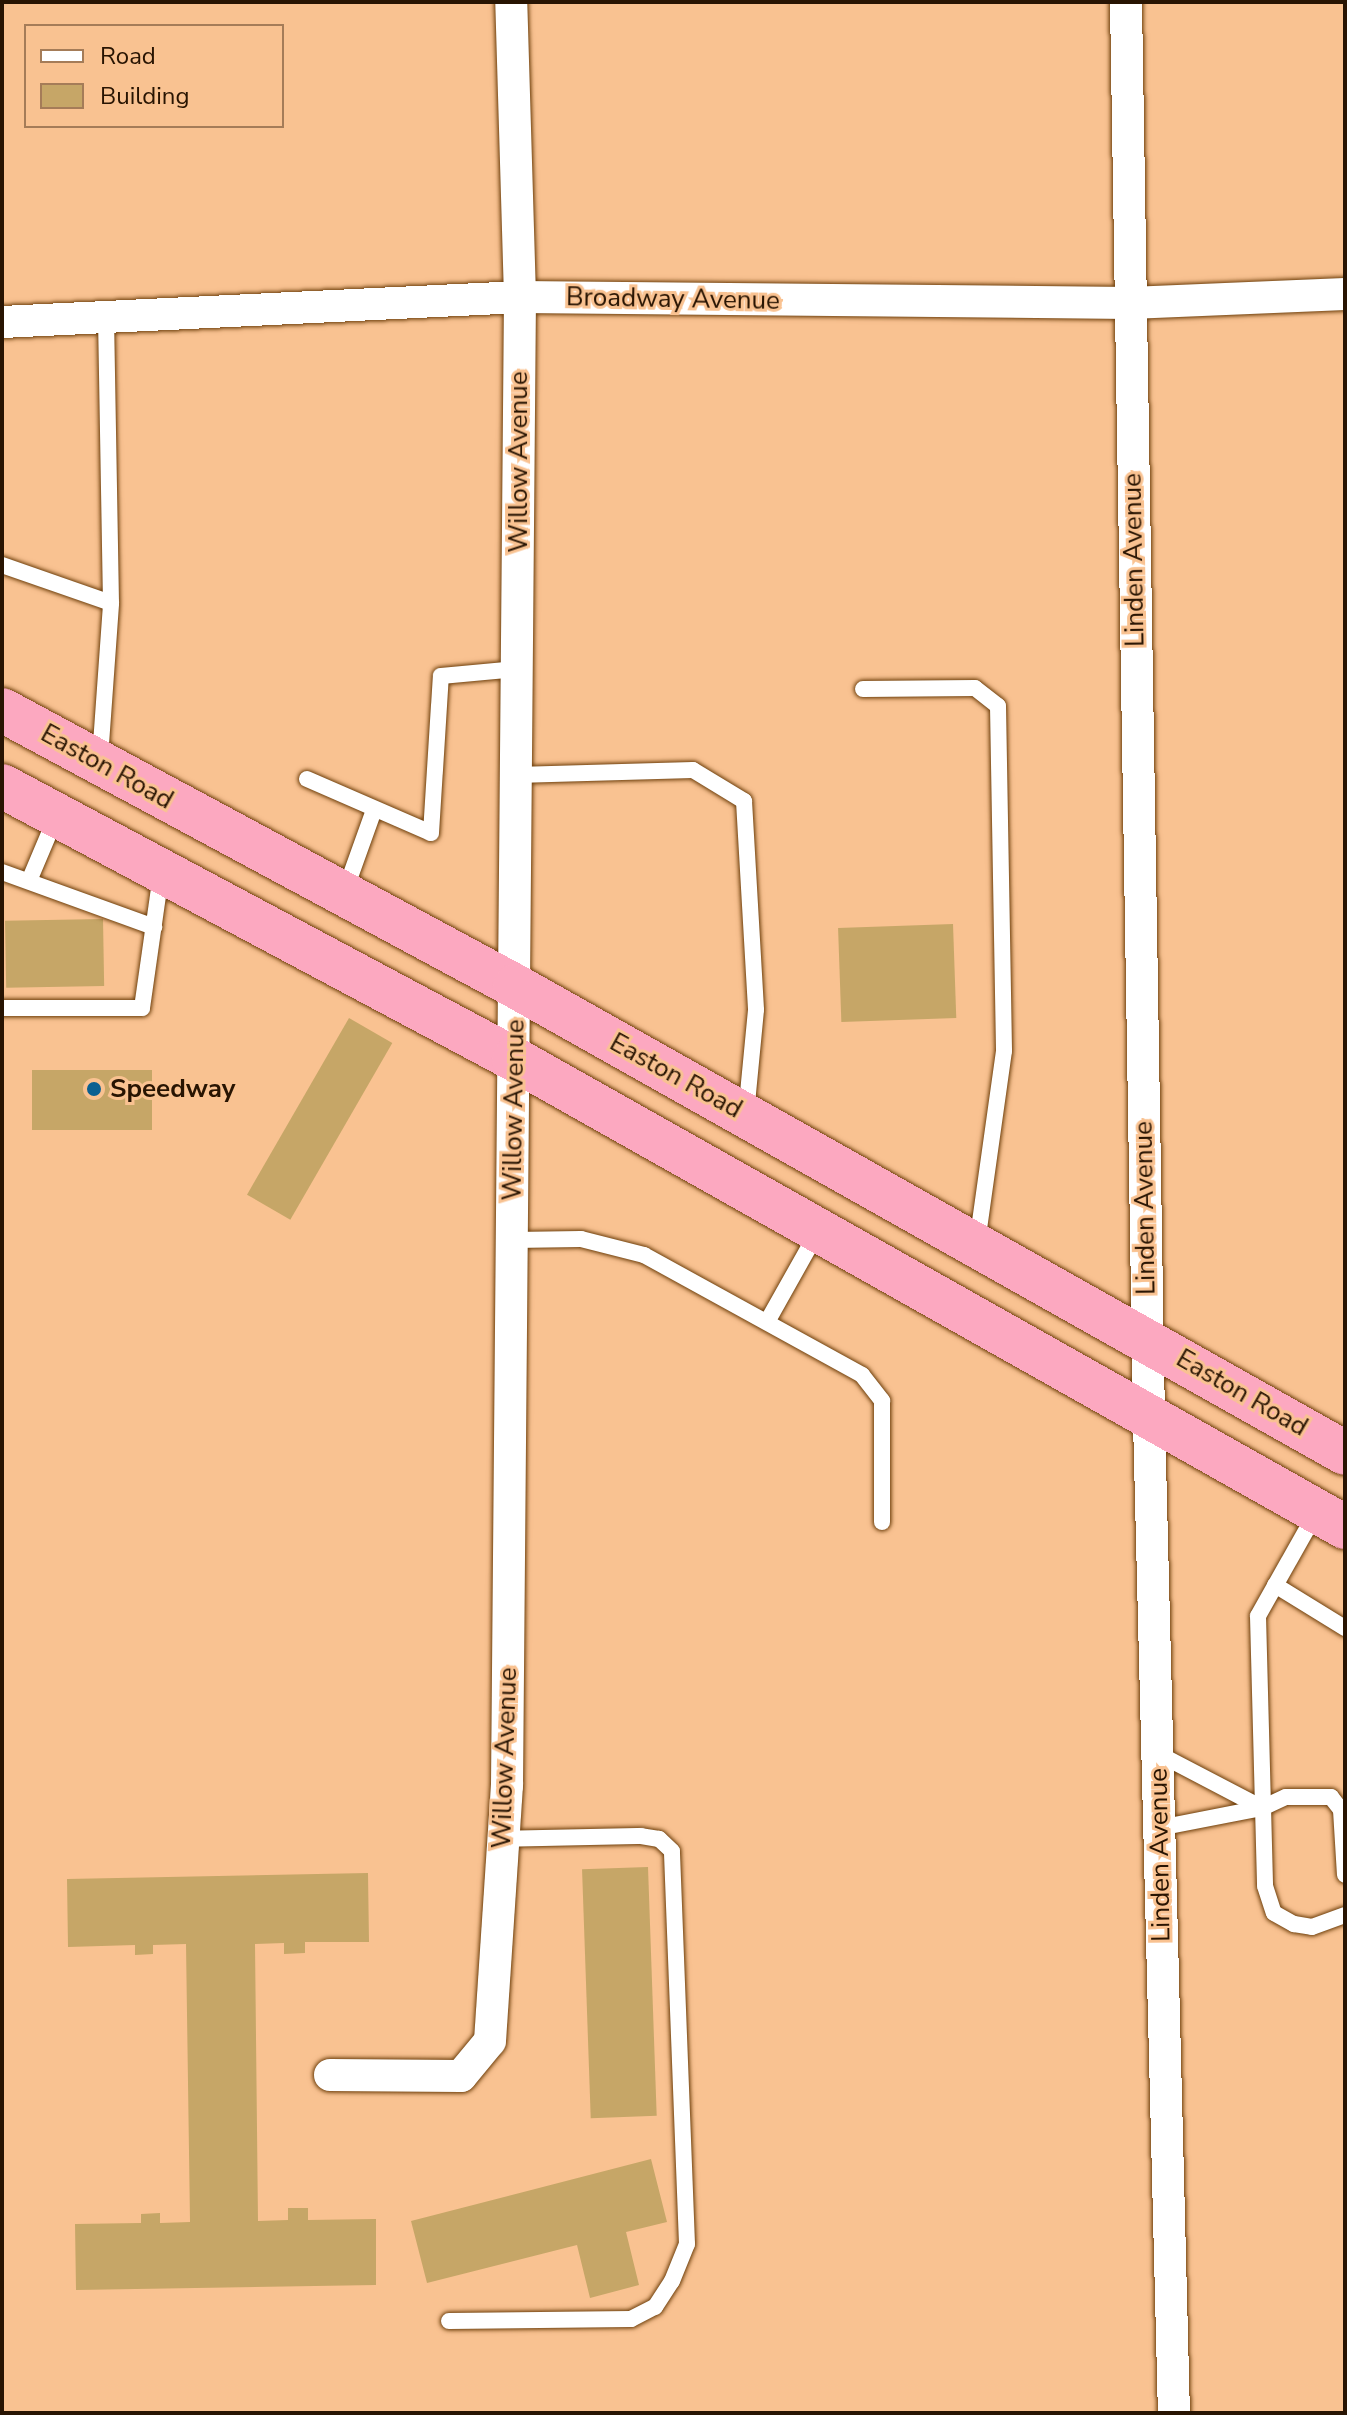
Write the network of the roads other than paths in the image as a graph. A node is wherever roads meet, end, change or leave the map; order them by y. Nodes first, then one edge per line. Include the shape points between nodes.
1 (511, 2) edge
2 (1126, 2) edge
3 (1345, 294) edge
4 (520, 297) junction
5 (1130, 303) junction
6 (106, 317) junction
7 (2, 322) edge
8 (2, 565) edge
9 (111, 603) junction
10 (517, 669) junction
11 (863, 689) dead end
12 (2, 710) edge
13 (100, 764) junction
14 (516, 775) junction
15 (307, 779) dead end
16 (2, 786) edge
17 (374, 810) junction
18 (56, 815) junction
19 (2, 872) edge
20 (162, 872) junction
21 (29, 881) junction
22 (343, 894) junction
23 (154, 927) junction
24 (515, 986) junction
25 (2, 1008) edge
26 (514, 1059) junction
27 (746, 1115) junction
28 (817, 1232) junction
29 (513, 1240) junction
30 (976, 1244) junction
31 (767, 1322) junction
32 (1148, 1339) junction
33 (1149, 1421) junction
34 (1345, 1453) edge
35 (1331, 1519) edge
36 (882, 1522) dead end
37 (1275, 1585) junction
38 (1345, 1628) edge
39 (1157, 1753) junction
40 (1262, 1808) junction
41 (1159, 1828) junction
42 (503, 1839) junction
43 (1345, 1875) edge
44 (1345, 1915) edge
45 (330, 2075) dead end
46 (449, 2321) dead end
47 (1174, 2413) edge

1 - 4 street, Willow Avenue
2 - 5 street, Linden Avenue
3 - 5 street, Broadway Avenue
4 - 5 street, Broadway Avenue
4 - 6 street, Broadway Avenue
4 - 10 street, Willow Avenue
5 - 32 street, Linden Avenue
6 - 7 street, Broadway Avenue
6 - 9 lane
8 - 9 lane
9 - 13 lane
10 - 14 street, Willow Avenue
10 - 17 lane via 441,676 431,833
11 - 30 lane via 975,688 998,706 1004,1051
12 - 13 highway, Easton Road
13 - 22 highway, Easton Road
14 - 24 street, Willow Avenue
14 - 27 lane via 693,770 744,801 756,1010
15 - 17 lane
16 - 18 highway
17 - 22 lane
18 - 20 highway
18 - 21 lane
19 - 21 lane
20 - 23 lane
20 - 26 highway
21 - 23 lane
22 - 24 highway, Easton Road
23 - 25 lane via 142,1008
24 - 26 street, Willow Avenue
24 - 27 highway, Easton Road
26 - 28 highway
26 - 29 street, Willow Avenue
27 - 30 highway, Easton Road
28 - 31 lane
28 - 33 highway
29 - 31 lane via 581,1239 644,1255
29 - 42 street, Willow Avenue
30 - 32 highway, Easton Road
31 - 36 lane via 862,1375 882,1401
32 - 33 street, Linden Avenue
32 - 34 highway, Easton Road
33 - 35 highway
33 - 39 street, Linden Avenue
35 - 37 lane
37 - 38 lane
37 - 40 lane via 1258,1616
39 - 40 lane
39 - 41 street, Linden Avenue
40 - 41 lane
40 - 43 lane via 1286,1797 1331,1797 1341,1810
40 - 44 lane via 1265,1886 1274,1913 1312,1927
41 - 47 street, Linden Avenue
42 - 45 street, Willow Avenue via 490,2041 461,2076
42 - 46 lane via 641,1836 659,1839 672,1851 687,2244 655,2307 631,2319

